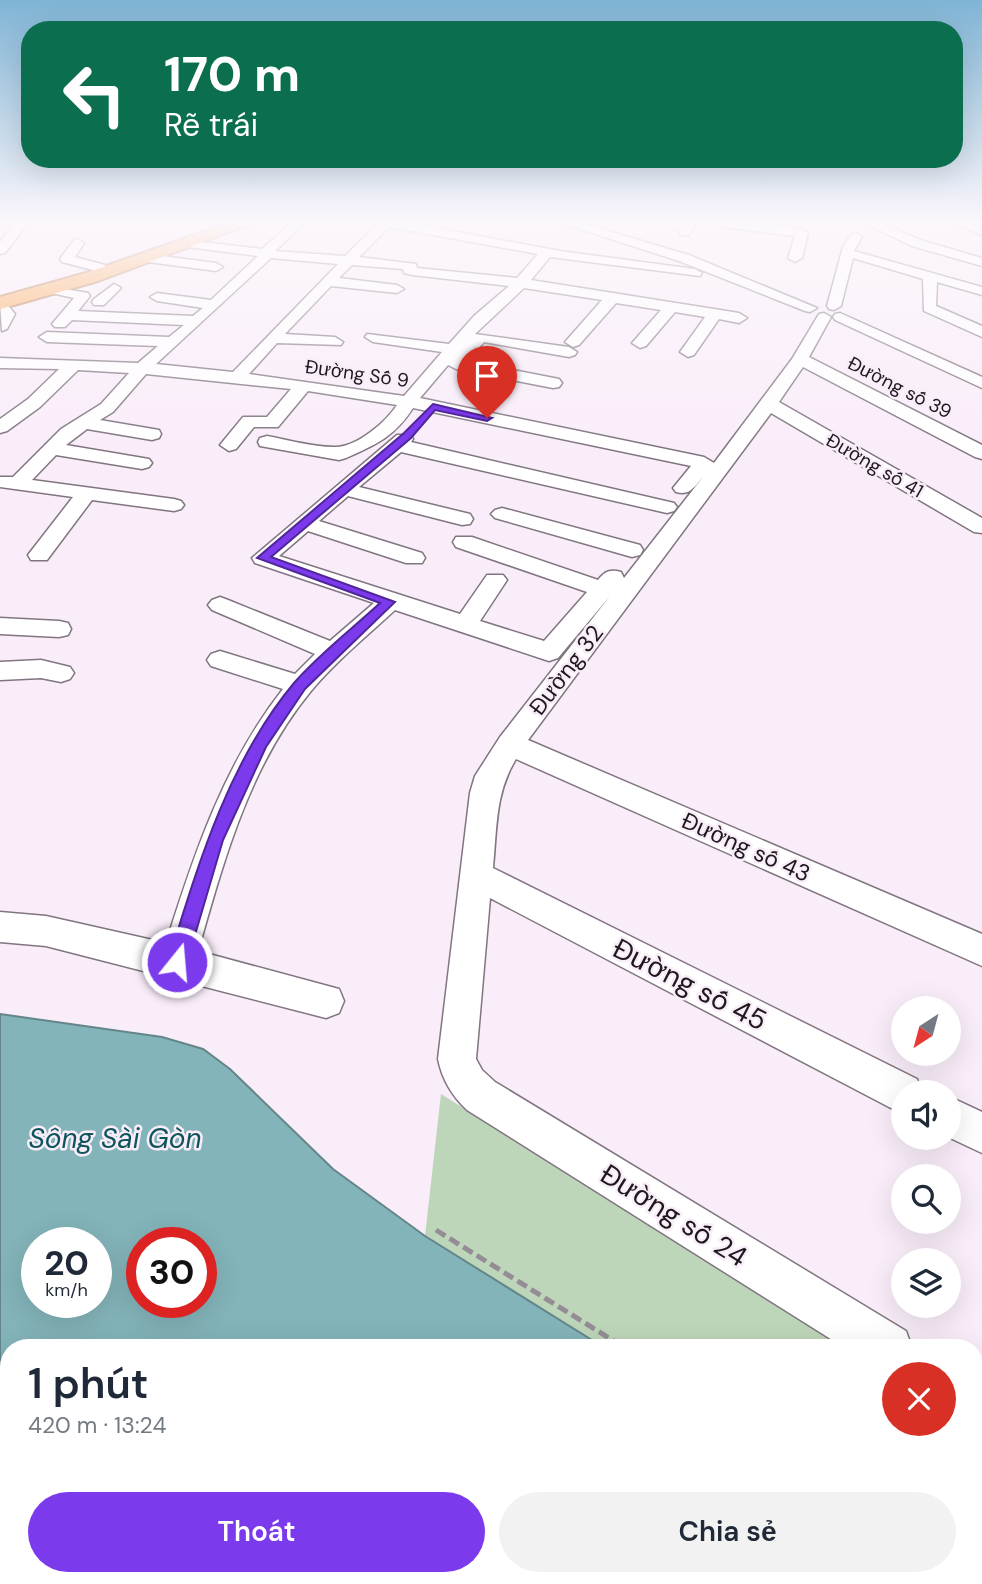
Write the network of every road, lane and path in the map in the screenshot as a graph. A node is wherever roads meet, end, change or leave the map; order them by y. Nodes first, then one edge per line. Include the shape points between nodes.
1 (25, 297) edge
2 (82, 297) edge
3 (104, 297) edge
4 (156, 297) dead end
5 (224, 297) edge
6 (313, 297) edge
7 (504, 297) edge
8 (613, 297) joint
9 (790, 297) edge
10 (795, 297) edge
11 (831, 297) edge
12 (929, 297) edge
13 (0, 304) edge
14 (215, 305) junction
15 (131, 307) dead end
16 (672, 307) junction
17 (826, 310) junction
18 (715, 314) junction
19 (69, 315) junction
20 (739, 318) dead end
21 (197, 321) junction
22 (491, 323) dead end
23 (2, 326) dead end
24 (982, 332) edge
25 (373, 337) dead end
26 (481, 337) junction
27 (273, 338) junction
28 (173, 342) junction
29 (335, 342) dead end
30 (640, 343) dead end
31 (688, 352) dead end
32 (454, 357) junction
33 (800, 359) junction
34 (0, 363) edge
35 (73, 365) junction
36 (143, 367) junction
37 (237, 377) junction
38 (553, 383) dead end
39 (982, 383) edge
40 (303, 386) junction
41 (421, 404) junction
42 (769, 404) junction
43 (6, 423) edge
44 (84, 423) junction
45 (152, 434) dead end
46 (267, 442) dead end
47 (397, 444) junction
48 (229, 445) dead end
49 (52, 449) junction
50 (982, 453) edge
51 (142, 463) dead end
52 (9, 483) edge
53 (347, 485) junction
54 (86, 494) junction
55 (174, 505) dead end
56 (667, 507) junction
57 (502, 514) dead end
58 (303, 523) junction
59 (982, 527) edge
60 (632, 550) junction
61 (39, 555) dead end
62 (414, 558) dead end
63 (495, 580) dead end
64 (604, 590) junction
65 (389, 602) junction
66 (220, 605) dead end
67 (0, 626) edge
68 (464, 626) junction
69 (59, 629) dead end
70 (335, 653) junction
71 (220, 660) dead end
72 (0, 671) edge
73 (61, 673) dead end
74 (300, 685) junction
75 (510, 744) junction
76 (477, 876) junction
77 (0, 927) edge
78 (982, 950) edge
79 (177, 962) junction
80 (326, 1001) dead end
81 (464, 1079) joint
82 (891, 1087) edge
83 (961, 1122) edge
84 (982, 1133) edge
85 (436, 1230) dead end
86 (611, 1339) edge
87 (874, 1339) edge

1 - 13 highway
2 - 19 street
3 - 15 street via 99,302
4 - 14 street
5 - 14 street
6 - 27 street
7 - 32 street via 479,319
8 - 16 street
8 - 26 street via 571,347
9 - 17 street
10 - 17 street
11 - 17 street, Đường 32
12 - 24 street via 929,308
13 - 23 street via 9,314
14 - 21 street
16 - 18 street
16 - 30 street
17 - 33 street, Đường 32
17 - 39 street
18 - 20 street
18 - 31 street
19 - 21 street
19 - 28 street via 42,342
21 - 28 street
22 - 26 street
25 - 32 street
26 - 32 street
27 - 29 street
27 - 37 street
28 - 36 street
32 - 38 street
32 - 41 street
33 - 42 street, Đường 32
33 - 50 street, Đường số 39
34 - 35 street, Đường Số 9
35 - 36 street, Đường Số 9
35 - 43 street
36 - 37 street, Đường Số 9
36 - 44 street via 107,408
37 - 40 street, Đường Số 9
40 - 41 street, Đường Số 9
40 - 48 street via 272,424 249,421
41 - 46 street via 385,432 344,453
41 - 47 street via 419,425
41 - 56 street, Đường Số 9 via 704,463
42 - 59 street, Đường số 41
42 - 75 street, Đường 32
44 - 45 street
44 - 49 street
47 - 53 street
47 - 56 street
49 - 51 street
49 - 52 street
52 - 54 street
53 - 58 street
53 - 64 street
54 - 55 street
54 - 61 street
56 - 60 street
57 - 60 street
58 - 62 street
58 - 65 street via 263,558
60 - 64 street
63 - 68 street
64 - 68 street via 549,652
65 - 68 street
65 - 70 street
66 - 70 street
67 - 69 street
70 - 74 street
71 - 74 street
72 - 73 street
74 - 79 street via 260,744 215,840
75 - 76 street, Đường 32 via 485,793
75 - 78 street, Đường số 43
76 - 81 street, Đường 32 via 457,1059
76 - 82 street, Đường số 45
77 - 79 street via 46,931
79 - 80 street
81 - 87 street, Đường số 24 via 481,1096
83 - 84 street
85 - 86 path

